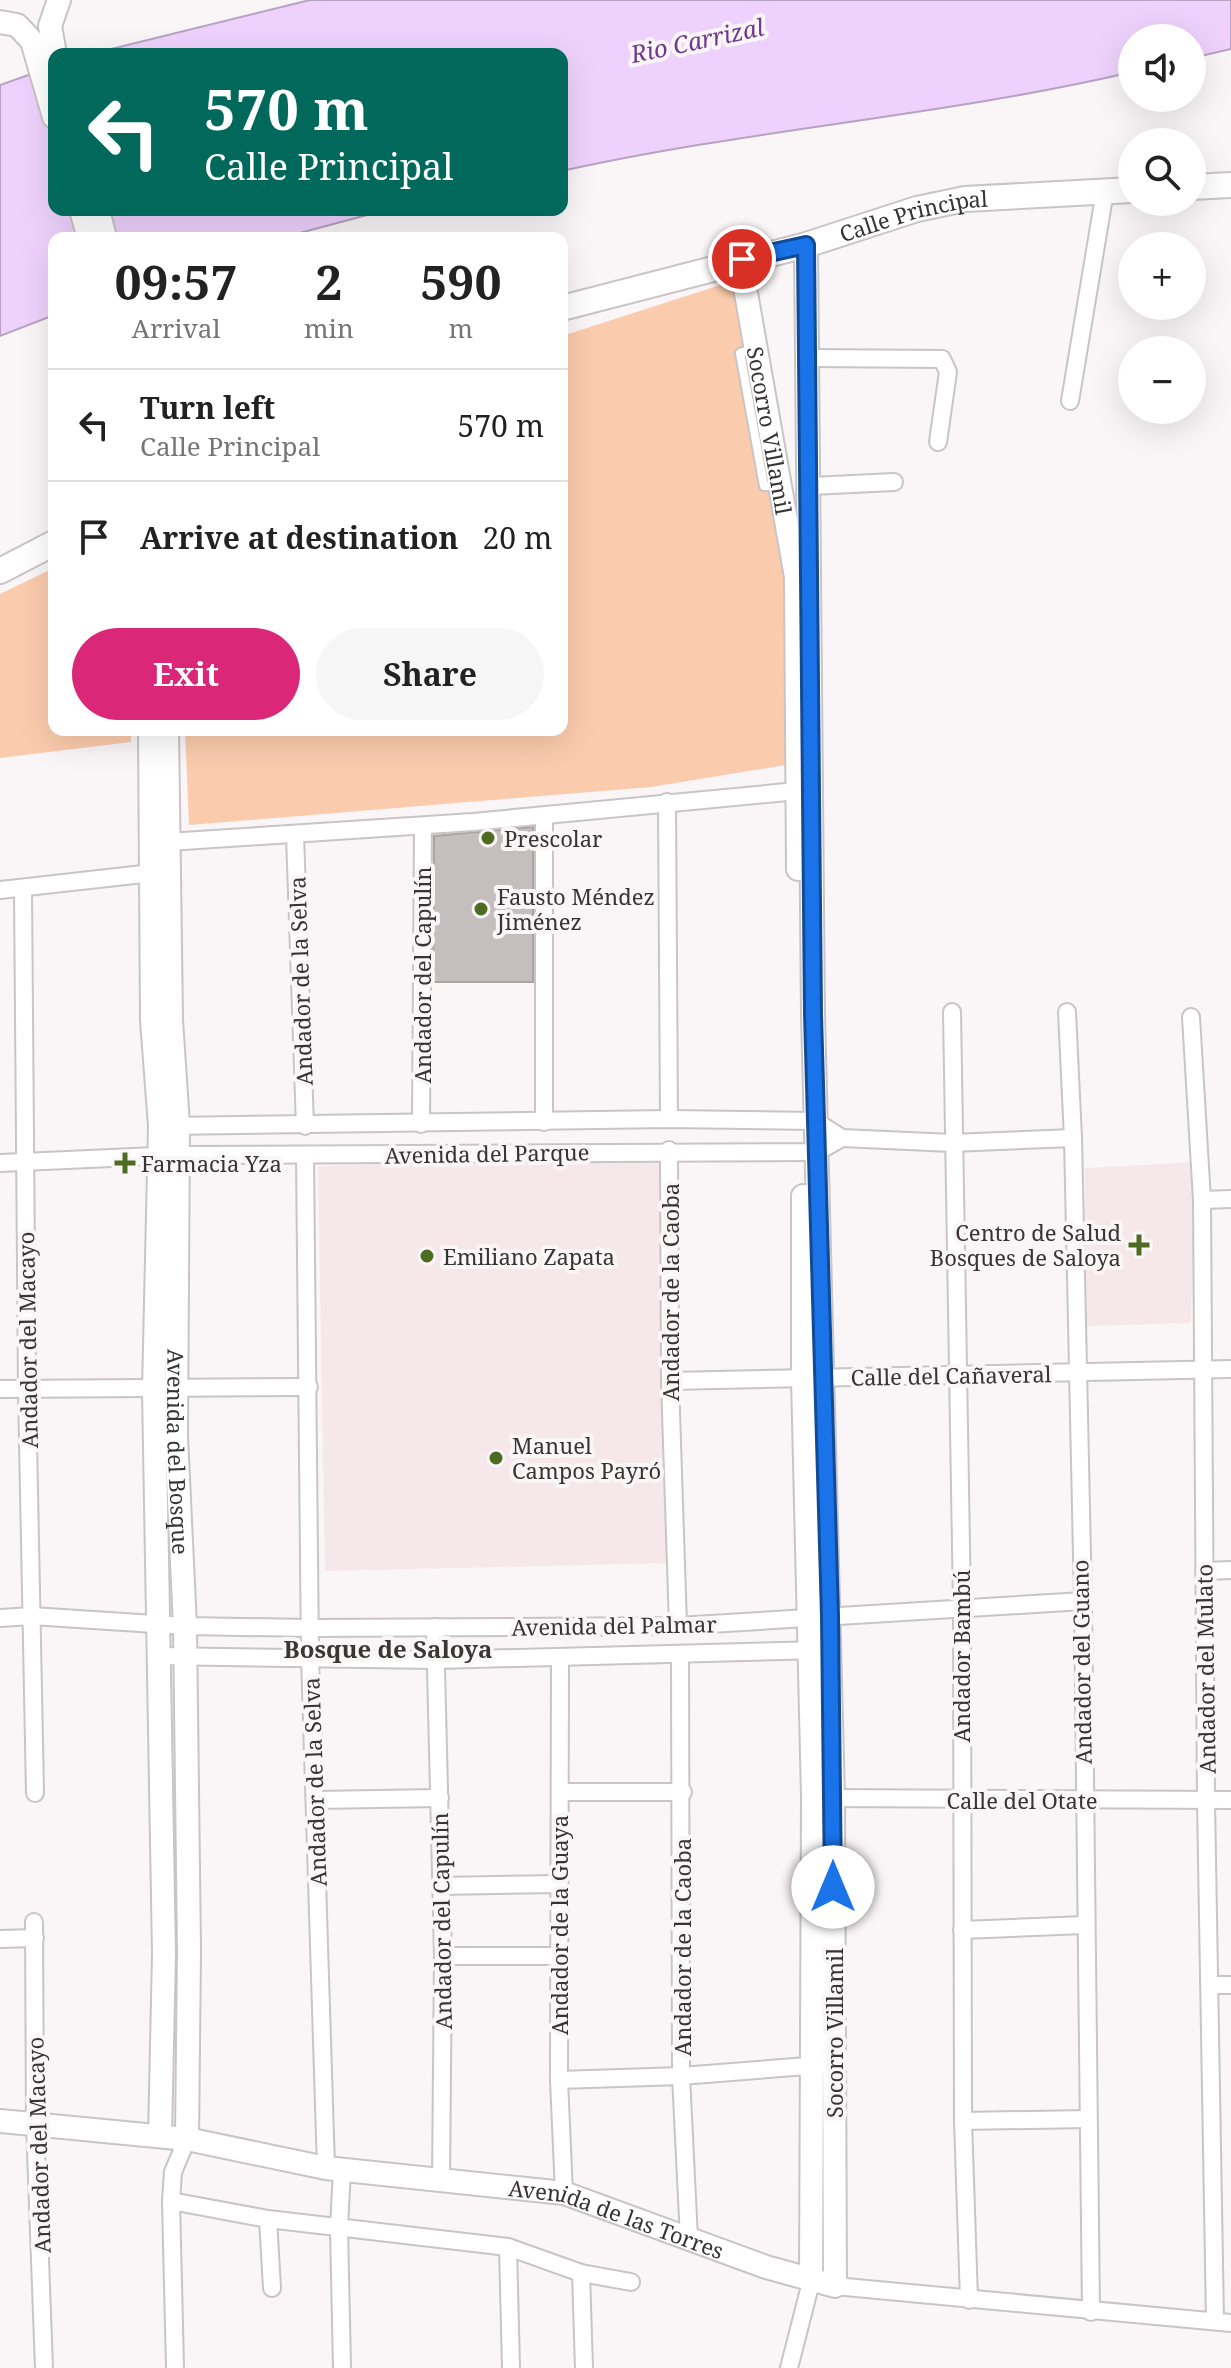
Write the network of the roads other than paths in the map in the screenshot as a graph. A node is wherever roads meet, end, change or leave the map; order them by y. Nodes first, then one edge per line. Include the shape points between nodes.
1 (59, 0) edge
2 (0, 22) edge
3 (46, 44) edge
4 (1231, 185) edge
5 (1206, 186) edge
6 (1105, 191) junction
7 (1118, 191) edge
8 (806, 245) junction
9 (740, 259) junction
10 (568, 306) edge
11 (808, 358) junction
12 (1070, 401) dead end
13 (938, 442) dead end
14 (894, 482) dead end
15 (811, 486) junction
16 (48, 546) edge
17 (0, 571) edge
18 (150, 736) edge
19 (167, 736) edge
20 (804, 790) junction
21 (667, 802) junction
22 (544, 816) junction
23 (423, 826) junction
24 (295, 835) junction
25 (168, 842) junction
26 (160, 872) junction
27 (23, 888) junction
28 (0, 890) edge
29 (952, 1012) dead end
30 (1067, 1012) dead end
31 (1191, 1017) dead end
32 (669, 1119) junction
33 (544, 1122) junction
34 (809, 1122) junction
35 (421, 1124) junction
36 (169, 1126) junction
37 (305, 1126) junction
38 (842, 1138) junction
39 (1073, 1138) junction
40 (952, 1143) junction
41 (669, 1150) junction
42 (810, 1151) junction
43 (168, 1155) junction
44 (305, 1156) junction
45 (25, 1162) junction
46 (0, 1163) edge
47 (1231, 1199) edge
48 (1202, 1200) junction
49 (1231, 1369) edge
50 (1204, 1370) junction
51 (1078, 1372) junction
52 (956, 1375) junction
53 (812, 1378) junction
54 (670, 1381) junction
55 (309, 1387) junction
56 (0, 1389) edge
57 (27, 1390) junction
58 (154, 1391) junction
59 (177, 1391) junction
60 (1231, 1570) edge
61 (1204, 1571) junction
62 (1083, 1601) junction
63 (962, 1606) junction
64 (32, 1616) junction
65 (820, 1616) junction
66 (0, 1618) edge
67 (159, 1624) junction
68 (185, 1626) junction
69 (678, 1626) junction
70 (435, 1627) junction
71 (310, 1628) junction
72 (820, 1650) junction
73 (680, 1654) junction
74 (158, 1656) junction
75 (185, 1656) junction
76 (310, 1657) junction
77 (560, 1657) junction
78 (437, 1660) junction
79 (560, 1792) junction
80 (683, 1792) junction
81 (35, 1793) dead end
82 (440, 1798) junction
83 (823, 1798) junction
84 (315, 1800) junction
85 (1083, 1800) junction
86 (1231, 1800) edge
87 (962, 1801) junction
88 (1206, 1801) junction
89 (162, 1855) junction
90 (188, 1855) junction
91 (559, 1884) junction
92 (440, 1886) junction
93 (1084, 1925) junction
94 (962, 1930) junction
95 (0, 1939) edge
96 (443, 1956) junction
97 (561, 1956) junction
98 (1210, 1985) junction
99 (1231, 1985) edge
100 (823, 2065) junction
101 (681, 2076) junction
102 (559, 2080) junction
103 (1088, 2119) junction
104 (0, 2121) edge
105 (963, 2121) junction
106 (35, 2124) junction
107 (160, 2136) junction
108 (187, 2139) junction
109 (334, 2169) junction
110 (173, 2172) junction
111 (441, 2182) junction
112 (564, 2193) junction
113 (171, 2201) junction
114 (268, 2219) junction
115 (339, 2227) junction
116 (689, 2239) junction
117 (508, 2247) junction
118 (581, 2273) junction
119 (631, 2282) dead end
120 (811, 2282) junction
121 (835, 2286) junction
122 (272, 2288) dead end
123 (969, 2300) junction
124 (1091, 2312) junction
125 (1223, 2322) edge
126 (44, 2368) edge
127 (175, 2368) edge
128 (342, 2368) edge
129 (511, 2368) edge
130 (584, 2368) edge
131 (789, 2368) edge

1 - 3 street
2 - 3 street via 17,25
4 - 5 main road
6 - 7 main road, Calle Principal
6 - 8 main road, Calle Principal via 965,199
6 - 12 street
8 - 9 main road, Calle Principal
8 - 11 street, Socorro Villamil
9 - 10 main road, Calle Principal
9 - 20 street, Socorro Villamil via 796,577
11 - 13 street via 942,359 948,372
11 - 15 street, Socorro Villamil
14 - 15 street
15 - 20 street, Socorro Villamil
16 - 17 main road
18 - 26 street, Avenida del Bosque
19 - 25 street, Avenida del Bosque
20 - 21 street
20 - 34 street, Socorro Villamil
21 - 22 street
21 - 32 street
22 - 23 street
22 - 33 street
23 - 24 street
23 - 35 street, Andador del Capulín
24 - 25 street
24 - 37 street, Andador de la Selva
25 - 26 street, Avenida del Bosque
26 - 27 street
26 - 36 street, Avenida del Bosque via 152,1020
27 - 28 street
27 - 45 street, Andador del Macayo
29 - 40 street, Andador Bambú
30 - 39 street, Andador del Guano
31 - 48 street, Andador del Mulato
32 - 33 street, Avenida del Parque
32 - 34 street, Avenida del Parque
33 - 35 street, Avenida del Parque
34 - 38 street
34 - 42 street, Socorro Villamil
35 - 37 street, Avenida del Parque
36 - 37 street, Avenida del Parque
36 - 43 street, Avenida del Bosque
38 - 40 street
38 - 42 street
39 - 40 street
39 - 51 street, Andador del Guano
40 - 52 street, Andador Bambú
41 - 42 street, Avenida del Parque
41 - 44 street, Avenida del Parque
41 - 54 street, Andador de la Caoba
42 - 53 street, Socorro Villamil
43 - 44 street, Avenida del Parque
43 - 45 street, Avenida del Parque
43 - 58 street, Avenida del Bosque
43 - 59 street, Avenida del Bosque
44 - 55 street, Andador de la Selva
45 - 46 street, Avenida del Parque
45 - 57 street, Andador del Macayo
47 - 48 street
48 - 50 street, Andador del Mulato
49 - 50 street, Calle del Cañaveral
50 - 51 street, Calle del Cañaveral
50 - 61 street, Andador del Mulato
51 - 52 street, Calle del Cañaveral
51 - 62 street, Andador del Guano
52 - 53 street, Calle del Cañaveral
52 - 63 street, Andador Bambú
53 - 54 street, Calle del Cañaveral
53 - 65 street, Socorro Villamil
54 - 69 street, Andador de la Caoba
55 - 59 street
55 - 71 street, Andador de la Selva
56 - 57 street
57 - 58 street
57 - 64 street, Andador del Macayo
58 - 59 street
58 - 67 street, Avenida del Bosque
59 - 68 street, Avenida del Bosque
60 - 61 street
61 - 88 street, Andador del Mulato
62 - 63 street, Avenida del Palmar
62 - 85 street, Andador del Guano
63 - 65 street, Avenida del Palmar
63 - 87 street, Andador Bambú
64 - 66 street, Avenida del Palmar
64 - 67 street, Avenida del Palmar
64 - 81 street, Andador del Macayo
65 - 69 street, Avenida del Palmar
65 - 72 street, Socorro Villamil
67 - 68 street, Avenida del Palmar
67 - 74 street, Avenida del Bosque
68 - 71 street, Avenida del Palmar
68 - 75 street, Avenida del Bosque
69 - 70 street, Avenida del Palmar
70 - 71 street, Avenida del Palmar
70 - 78 street, Andador del Capulín
71 - 76 street, Andador de la Selva
72 - 73 street, Avenida del Palmar
72 - 83 street, Socorro Villamil
73 - 77 street, Avenida del Palmar
73 - 80 street, Andador de la Caoba
74 - 75 street, Avenida del Palmar
74 - 89 street, Avenida del Bosque
75 - 76 street, Avenida del Palmar
75 - 90 street, Avenida del Bosque
76 - 78 street, Avenida del Palmar
76 - 84 street, Andador de la Selva
77 - 78 street, Avenida del Palmar
77 - 79 street, Andador de la Guaya
78 - 82 street, Andador del Capulín
79 - 80 street
79 - 91 street, Andador de la Guaya
80 - 101 street, Andador de la Caoba
82 - 84 street
82 - 92 street, Andador del Capulín
83 - 87 street, Calle del Otate
83 - 100 street, Socorro Villamil
84 - 109 street, Andador de la Selva
85 - 87 street, Calle del Otate
85 - 88 street, Calle del Otate
85 - 93 street, Andador del Guano
86 - 88 street, Calle del Otate
87 - 94 street, Andador Bambú
88 - 98 street, Andador del Mulato
89 - 90 street
89 - 107 street, Avenida del Bosque
90 - 108 street, Avenida del Bosque
91 - 92 street
91 - 97 street, Andador de la Guaya
92 - 96 street, Andador del Capulín
93 - 94 street
93 - 103 street, Andador del Guano
94 - 105 street, Andador Bambú
95 - 106 street, Andador del Macayo via 35,1930
96 - 97 street
96 - 111 street, Andador del Capulín
97 - 102 street, Andador de la Guaya
98 - 99 street
98 - 125 street, Andador del Mulato
100 - 101 street
100 - 120 street, Socorro Villamil
100 - 121 street, Socorro Villamil
101 - 102 street
101 - 116 street, Andador de la Caoba
102 - 112 street, Andador de la Guaya
103 - 105 street
103 - 124 street, Andador del Guano
104 - 106 street, Avenida de las Torres
105 - 123 street, Andador Bambú
106 - 107 street, Avenida de las Torres
106 - 126 street, Andador del Macayo
107 - 108 street, Avenida de las Torres
107 - 110 street, Avenida del Bosque
108 - 109 street, Avenida de las Torres
108 - 110 street, Avenida del Bosque
109 - 111 street, Avenida de las Torres
109 - 115 street, Andador de la Selva
110 - 113 street, Avenida del Bosque
111 - 112 street, Avenida de las Torres
112 - 116 street, Avenida de las Torres
113 - 114 street
113 - 127 street, Avenida del Bosque
114 - 115 street
114 - 122 street
115 - 117 street
115 - 128 street
116 - 120 street, Avenida de las Torres
117 - 118 street
117 - 129 street
118 - 119 street
118 - 130 street
120 - 121 street, Avenida de las Torres
120 - 131 street
121 - 123 street, Avenida de las Torres
123 - 124 street, Avenida de las Torres
124 - 125 street, Avenida de las Torres

